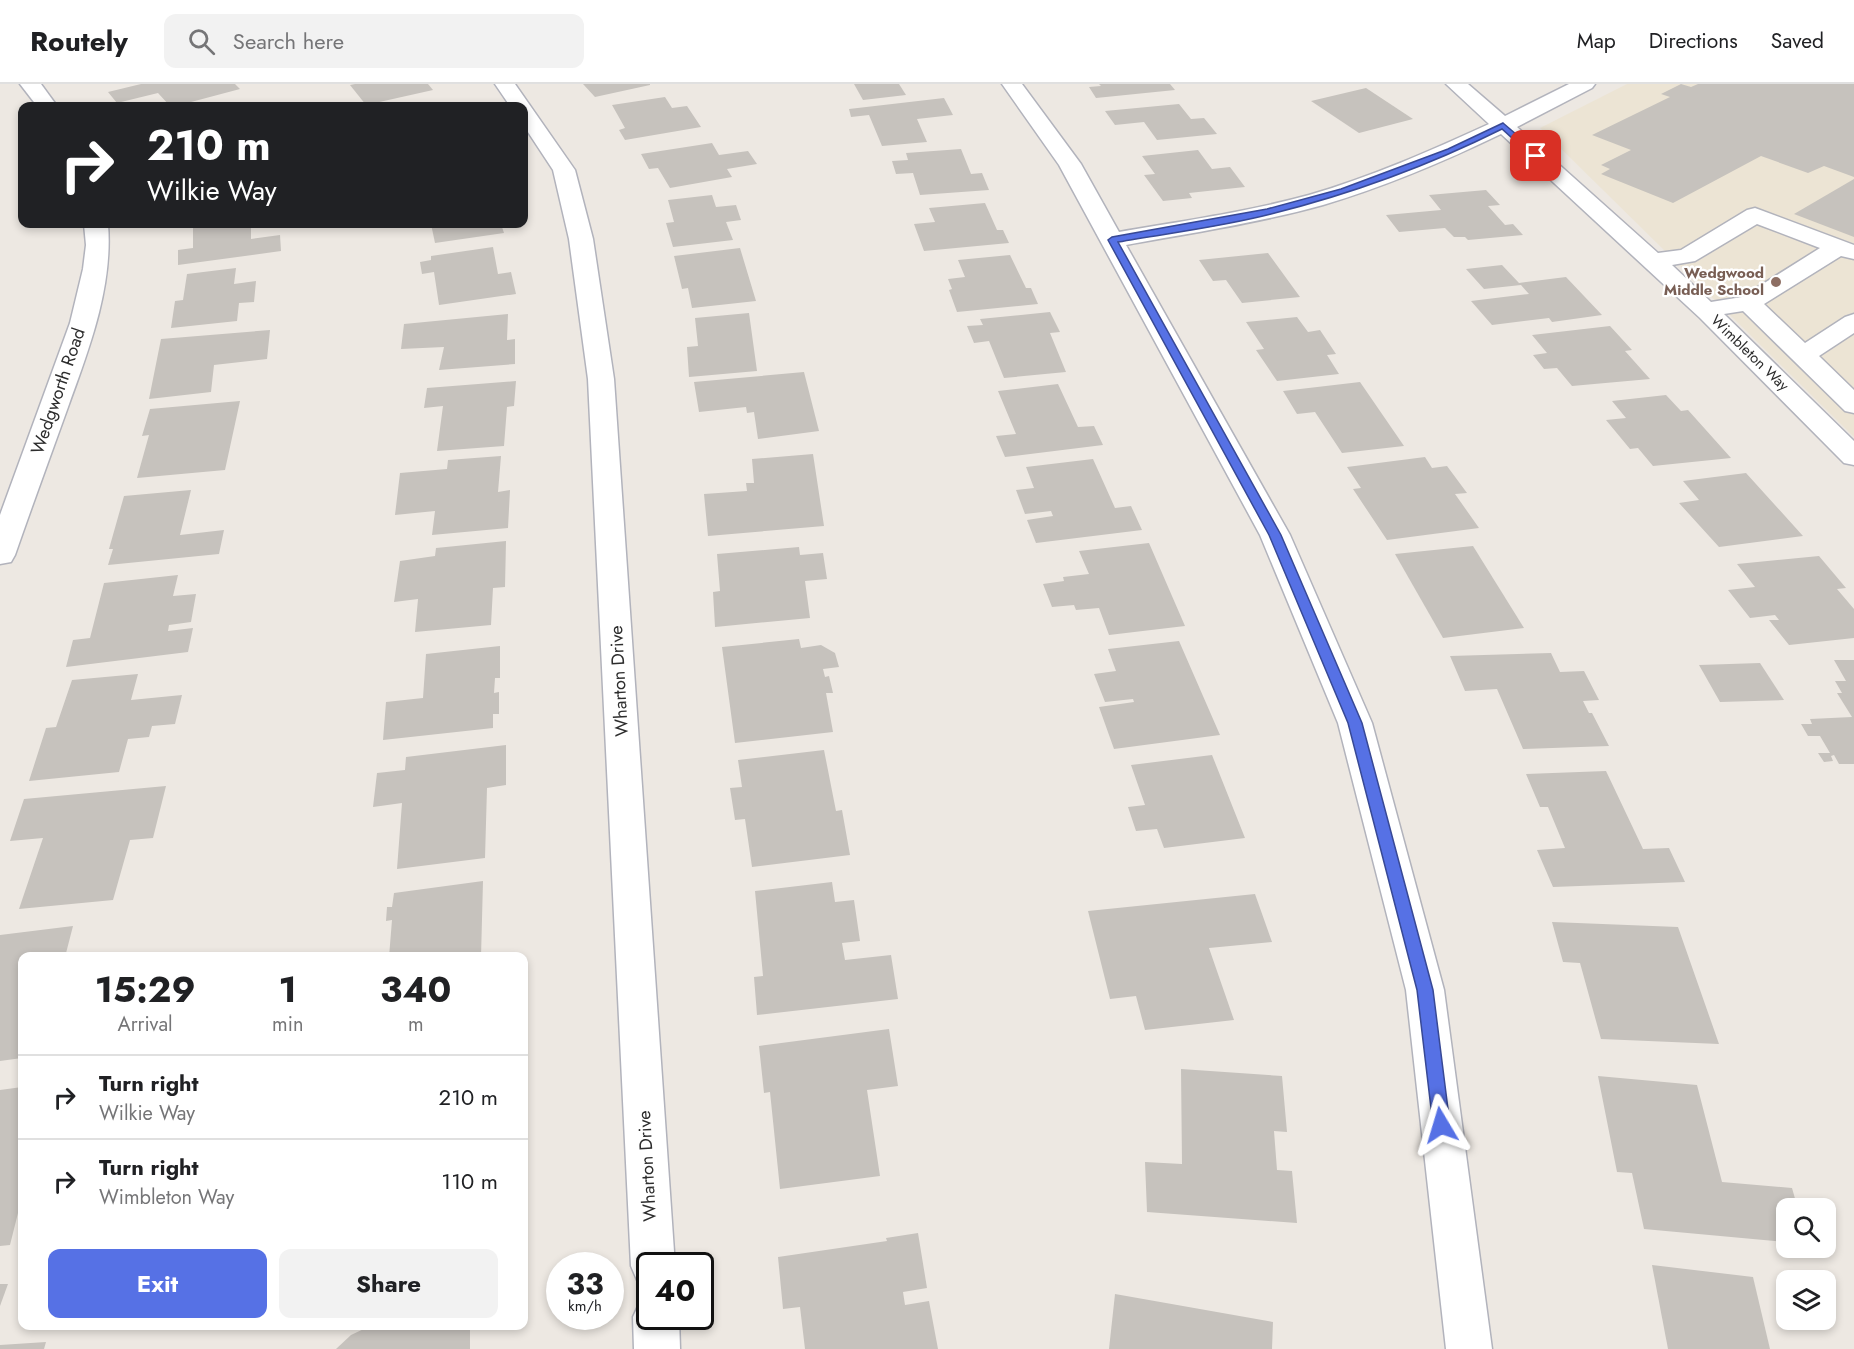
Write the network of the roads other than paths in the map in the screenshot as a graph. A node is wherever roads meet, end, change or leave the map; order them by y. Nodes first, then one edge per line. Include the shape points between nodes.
1 (30, 84) edge
2 (505, 84) edge
3 (1012, 84) edge
4 (1456, 84) edge
5 (1586, 84) edge
6 (44, 102) edge
7 (517, 102) edge
8 (528, 117) edge
9 (1503, 126) junction
10 (97, 228) edge
11 (1112, 240) junction
12 (1846, 250) edge
13 (1652, 261) junction
14 (1749, 303) junction
15 (1705, 310) junction
16 (1854, 322) edge
17 (1803, 355) junction
18 (1854, 405) edge
19 (1854, 457) edge
20 (0, 555) edge
21 (652, 1252) edge
22 (656, 1330) edge
23 (657, 1349) edge
24 (1469, 1349) edge

1 - 6 street
2 - 7 street
3 - 11 street via 1070,164
4 - 9 street, Wimbleton Way
5 - 9 street
8 - 21 street, Wharton Drive via 564,170 581,239 601,379
9 - 11 street via 1451,151 1344,191 1268,212
9 - 13 street, Wimbleton Way
10 - 20 street, Wedgworth Road via 91,292 69,367
11 - 24 street via 1275,535 1355,723 1425,990
12 - 13 street via 1755,215 1687,256
12 - 14 street
13 - 15 street, Wimbleton Way
14 - 15 street
14 - 17 street
15 - 19 street, Wimbleton Way
16 - 17 street
17 - 18 street
22 - 23 street

